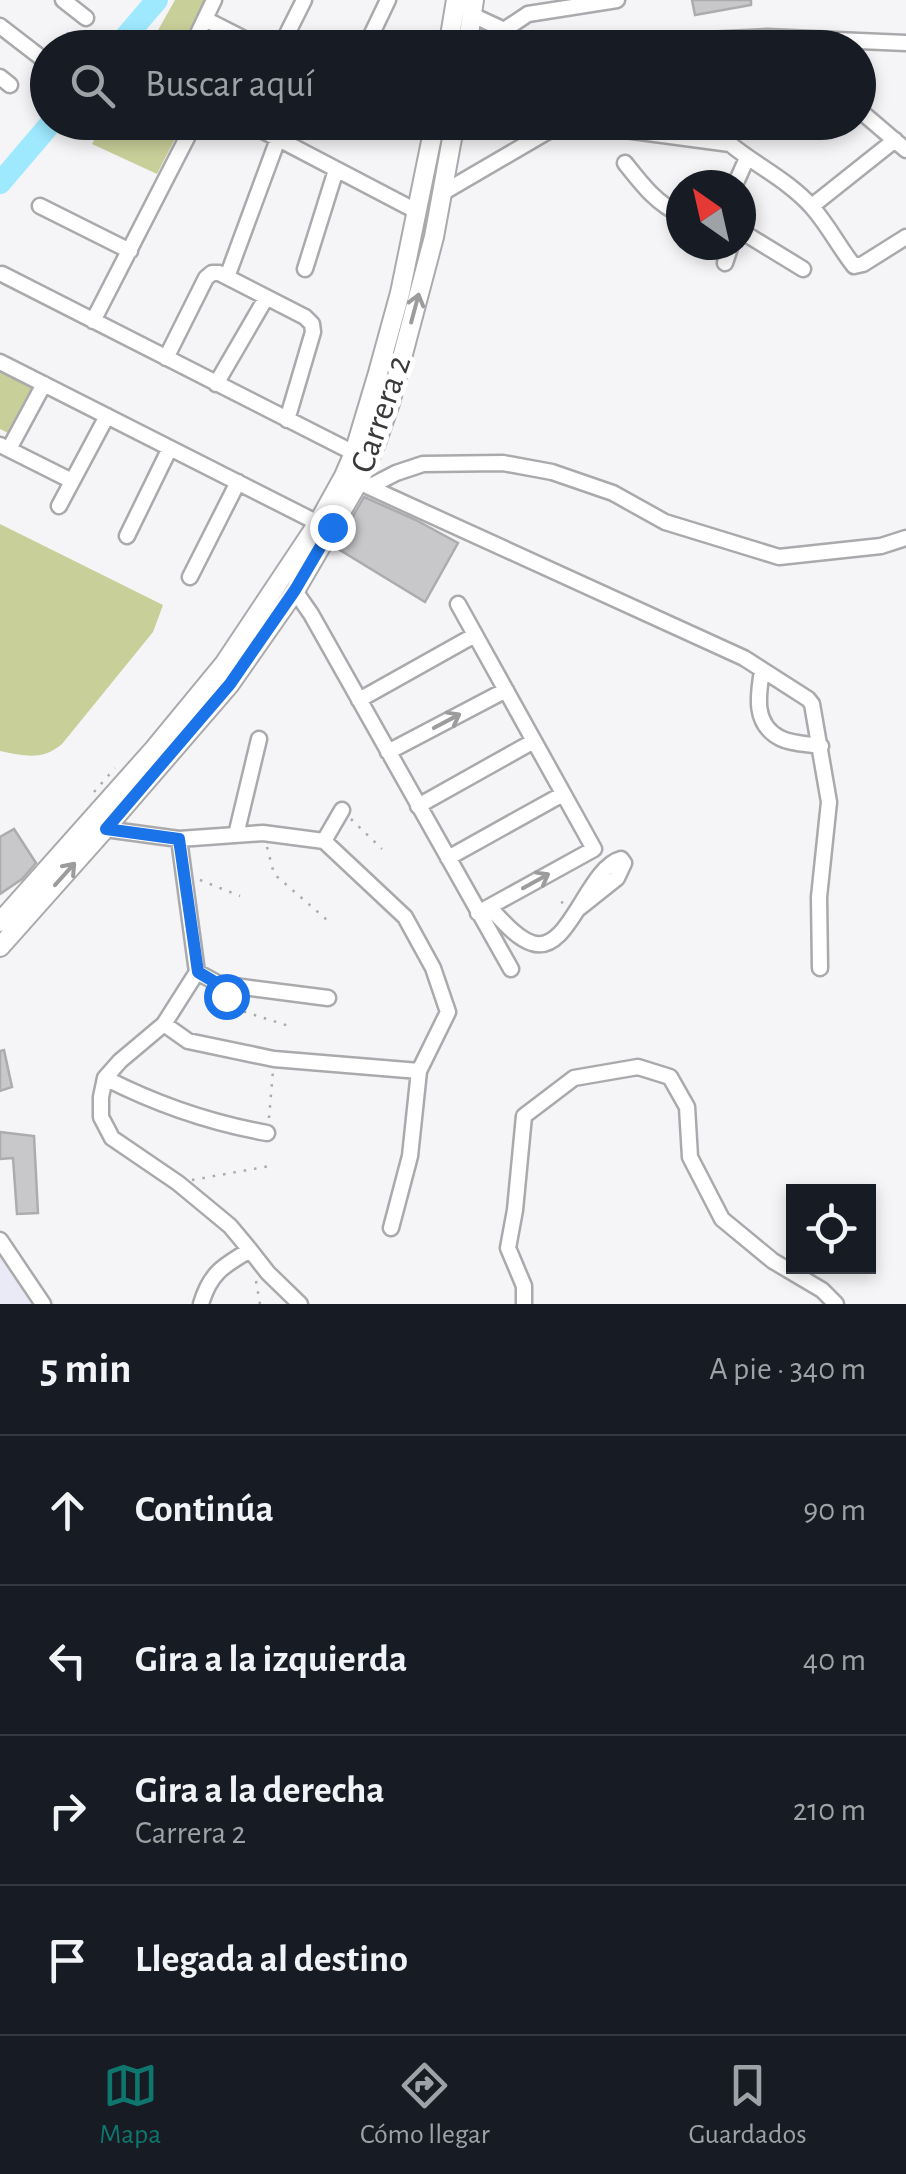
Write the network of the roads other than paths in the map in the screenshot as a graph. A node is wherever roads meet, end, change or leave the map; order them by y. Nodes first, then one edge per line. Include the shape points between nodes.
1 (64, 0) edge
2 (214, 0) edge
3 (304, 0) edge
4 (388, 0) edge
5 (456, 0) edge
6 (616, 0) edge
7 (473, 8) edge
8 (86, 18) dead end
9 (205, 19) junction
10 (0, 26) edge
11 (200, 30) edge
12 (227, 30) edge
13 (289, 30) edge
14 (373, 30) edge
15 (451, 30) edge
16 (504, 30) joint
17 (876, 41) edge
18 (906, 43) edge
19 (30, 49) edge
20 (876, 124) edge
21 (186, 140) edge
22 (278, 140) edge
23 (280, 140) edge
24 (432, 140) edge
25 (452, 140) edge
26 (533, 140) edge
27 (700, 140) edge
28 (900, 145) edge
29 (746, 158) junction
30 (625, 164) dead end
31 (336, 170) junction
32 (741, 170) edge
33 (444, 192) junction
34 (40, 206) dead end
35 (666, 206) edge
36 (812, 206) junction
37 (418, 212) junction
38 (906, 238) edge
39 (756, 240) edge
40 (130, 251) junction
41 (726, 260) edge
42 (725, 263) dead end
43 (803, 268) dead end
44 (306, 269) dead end
45 (2, 274) edge
46 (228, 276) junction
47 (266, 298) junction
48 (94, 321) junction
49 (166, 358) junction
50 (0, 362) edge
51 (44, 384) junction
52 (216, 384) junction
53 (107, 416) junction
54 (287, 420) junction
55 (4, 447) edge
56 (170, 448) junction
57 (354, 454) junction
58 (72, 481) junction
59 (238, 482) junction
60 (364, 484) junction
61 (59, 506) dead end
62 (318, 523) junction
63 (128, 536) dead end
64 (906, 538) edge
65 (190, 576) dead end
66 (295, 590) junction
67 (458, 604) dead end
68 (475, 635) junction
69 (762, 670) junction
70 (506, 690) junction
71 (360, 700) junction
72 (259, 739) dead end
73 (534, 741) junction
74 (821, 746) junction
75 (388, 752) junction
76 (564, 794) junction
77 (418, 806) junction
78 (342, 810) road end
79 (106, 829) junction
80 (236, 835) junction
81 (179, 839) junction
82 (324, 841) junction
83 (448, 858) junction
84 (578, 909) dead end
85 (483, 910) junction
86 (0, 922) edge
87 (0, 947) edge
88 (820, 968) dead end
89 (511, 969) dead end
90 (198, 972) junction
91 (328, 998) dead end
92 (164, 1024) junction
93 (419, 1071) junction
94 (106, 1078) junction
95 (268, 1133) road end
96 (391, 1228) dead end
97 (0, 1240) edge
98 (250, 1250) junction
99 (43, 1304) edge
100 (201, 1304) edge
101 (300, 1304) edge
102 (524, 1304) edge
103 (836, 1304) edge

1 - 8 street
2 - 9 street
3 - 13 street
4 - 14 street
5 - 15 main road
6 - 16 street via 528,14
7 - 16 street
9 - 11 street
9 - 12 street
10 - 19 street
17 - 18 street
20 - 28 street
21 - 40 street
22 - 46 street
23 - 31 street
24 - 37 main road, Carrera 2
25 - 33 main road, Carrera 2
26 - 33 street
27 - 29 street via 730,144
28 - 36 street
29 - 32 street
29 - 36 street
30 - 35 street
31 - 37 street
31 - 44 street
60 -> 33 main road, Carrera 2
34 - 40 street
36 - 38 street via 854,266
37 - 57 main road, Carrera 2
39 - 43 street
40 - 48 street
41 - 42 street
45 - 48 street
46 - 47 street
46 - 49 street via 206,278
47 - 52 street
47 - 54 street via 312,324
48 - 49 street
49 - 52 street
50 - 51 street
51 - 53 street
51 - 55 street
52 - 54 street
53 - 56 street
53 - 58 street
54 - 57 street
55 - 58 street
56 - 59 street
56 - 63 street
57 - 62 main road, Carrera 2
58 - 61 street
59 - 62 street
59 - 65 street
60 - 64 street via 423,464 503,463 552,472 613,493 666,522 779,558
60 - 66 main road, Carrera 2
60 - 69 street
62 - 86 main road, Carrera 2 via 224,664
66 - 71 street
66 - 79 main road, Carrera 2 via 230,684
67 - 68 street
68 - 70 street
68 - 71 street
69 - 74 street via 812,704
69 - 74 street via 762,721 782,739
70 - 73 street
75 -> 70 street
71 - 75 street
72 - 80 street
73 - 76 street
73 - 77 street
74 - 88 street via 829,802
75 - 77 street
76 - 83 street
85 -> 76 street via 594,849
77 - 83 street
78 - 82 street
79 - 81 street
87 -> 79 main road, Carrera 2
80 - 81 street
80 - 82 street
81 - 90 street
82 - 93 street via 404,917 432,968 448,1012
83 - 85 street
84 - 85 street via 563,932 540,944
85 - 89 street
90 - 91 street via 218,984
90 - 92 street
92 - 93 street via 188,1041 274,1059
92 - 94 street
93 - 96 street via 410,1156
94 - 95 street via 139,1096
94 - 98 street via 101,1117 112,1138 178,1182
97 - 99 street
98 - 100 street via 221,1267
98 - 101 street
102 - 103 street via 508,1248 524,1116 574,1078 638,1067 670,1077 687,1107 690,1157 722,1219

